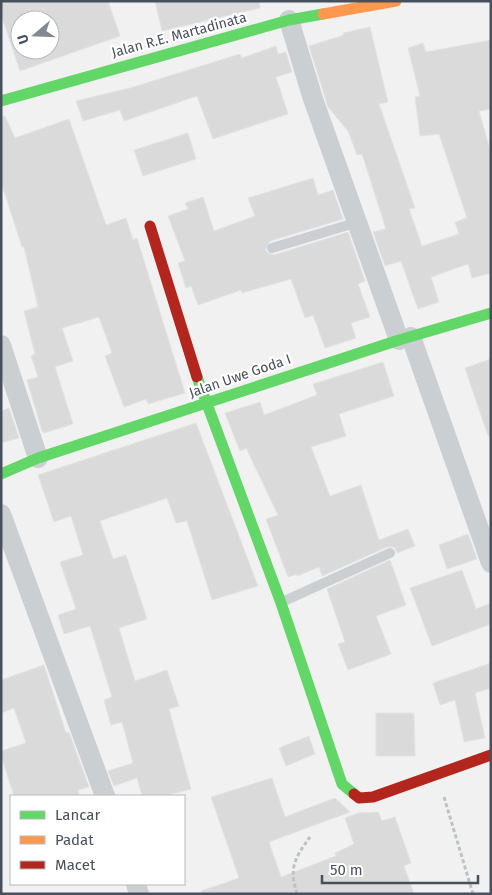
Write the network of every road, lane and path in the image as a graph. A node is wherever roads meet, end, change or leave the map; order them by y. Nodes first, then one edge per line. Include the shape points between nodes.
1 (396, 1) edge
2 (310, 9) edge
3 (289, 20) junction
4 (1, 101) edge
5 (358, 222) junction
6 (150, 226) dead end
7 (272, 248) dead end
8 (491, 312) edge
9 (405, 338) junction
10 (1, 345) edge
11 (205, 404) junction
12 (38, 458) junction
13 (1, 474) edge
14 (1, 514) edge
15 (390, 553) dead end
16 (491, 563) edge
17 (281, 603) junction
18 (491, 755) edge
19 (437, 775) junction
20 (106, 795) edge
21 (310, 838) dead end
22 (296, 894) edge
23 (473, 894) edge

1 - 2 main road, Jalan R.E. Martadinata
2 - 3 main road, Jalan R.E. Martadinata
3 - 4 main road, Jalan R.E. Martadinata
3 - 5 street via 313,99
5 - 7 lane
5 - 9 street
6 - 11 main road
8 - 9 main road, Jalan Uwe Goda I
9 - 11 main road, Jalan Uwe Goda I
9 - 16 street
10 - 12 street
11 - 12 main road, Jalan Uwe Goda I
11 - 17 main road
12 - 13 main road, Jalan Uwe Goda I
14 - 20 street
15 - 17 lane
17 - 19 main road via 342,784 359,798 372,797
18 - 19 main road
19 - 23 path
21 - 22 path via 299,852 291,875

